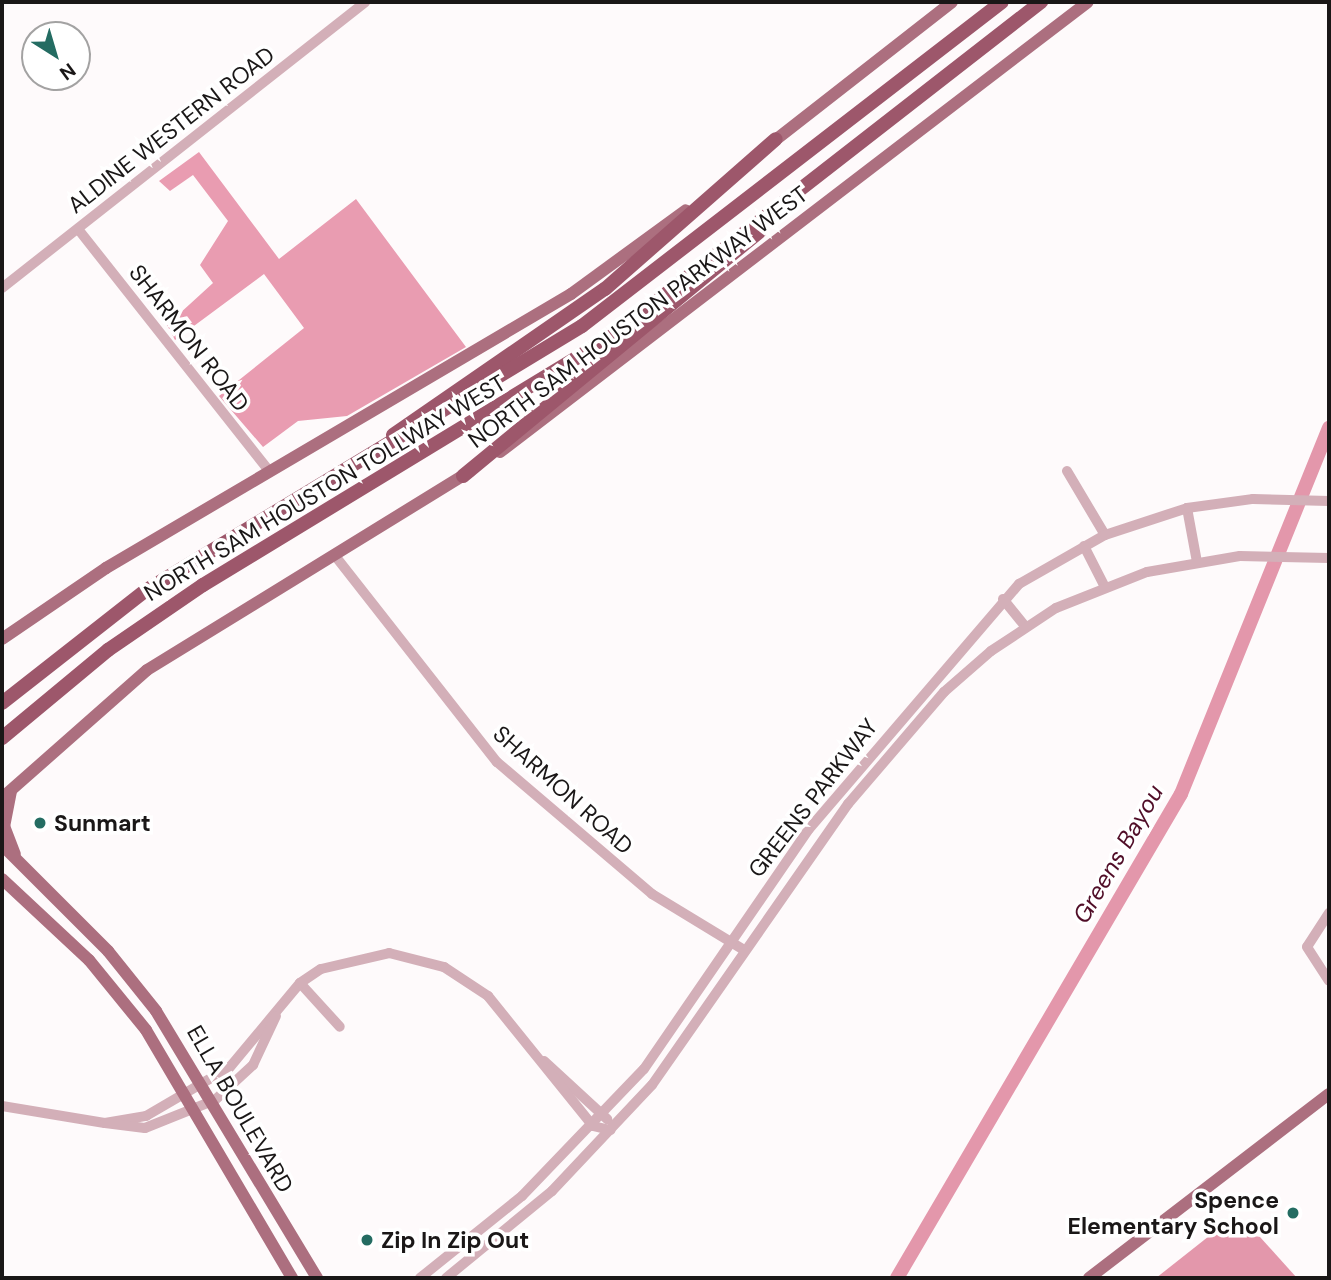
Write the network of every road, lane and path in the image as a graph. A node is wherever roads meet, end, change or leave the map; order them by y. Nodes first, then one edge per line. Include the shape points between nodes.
1 (365, 2) edge
2 (952, 2) edge
3 (1002, 2) edge
4 (1041, 2) edge
5 (1088, 2) edge
6 (776, 139) junction
7 (858, 145) junction
8 (78, 229) junction
9 (2, 288) edge
10 (269, 471) junction
11 (1067, 471) dead end
12 (463, 476) junction
13 (1329, 501) edge
14 (289, 507) junction
15 (1187, 508) junction
16 (1105, 535) junction
17 (1084, 545) junction
18 (336, 557) junction
19 (1329, 558) edge
20 (1197, 562) junction
21 (1104, 586) junction
22 (1003, 599) junction
23 (1025, 626) junction
24 (2, 639) edge
25 (2, 703) edge
26 (2, 738) edge
27 (7, 791) edge
28 (2, 799) edge
29 (2, 845) edge
30 (29, 871) junction
31 (2, 879) edge
32 (71, 912) junction
33 (1329, 913) edge
34 (55, 929) junction
35 (730, 942) junction
36 (744, 950) junction
37 (127, 973) junction
38 (1329, 981) edge
39 (300, 983) junction
40 (111, 985) junction
41 (278, 1012) junction
42 (340, 1027) dead end
43 (666, 1041) junction
44 (679, 1050) junction
45 (544, 1061) junction
46 (206, 1084) junction
47 (1329, 1094) edge
48 (189, 1095) junction
49 (215, 1100) junction
50 (2, 1106) edge
51 (198, 1109) junction
52 (605, 1113) junction
53 (105, 1123) junction
54 (593, 1126) junction
55 (611, 1130) junction
56 (271, 1205) junction
57 (254, 1215) junction
58 (440, 1263) junction
59 (448, 1277) edge
60 (292, 1278) edge
61 (317, 1278) edge
62 (420, 1278) edge
63 (1089, 1278) edge

1 - 8 street, ALDINE WESTERN ROAD
2 - 6 main road
3 - 14 highway, NORTH SAM HOUSTON TOLLWAY WEST via 582,326
4 - 7 highway, NORTH SAM HOUSTON TOLLWAY WEST
5 - 12 main road, NORTH SAM HOUSTON PARKWAY WEST via 520,440
6 - 10 main road via 571,294
6 - 14 highway via 604,289
7 - 12 highway via 701,284
7 - 26 highway, NORTH SAM HOUSTON TOLLWAY WEST via 558,373 203,585 54,692
8 - 9 street, ALDINE WESTERN ROAD
8 - 10 street, SHARMON ROAD
10 - 24 main road via 68,592
11 - 16 street
12 - 18 main road, NORTH SAM HOUSTON PARKWAY WEST
13 - 15 street, GREENS PARKWAY via 1264,498
14 - 25 highway via 156,584
15 - 16 street, GREENS PARKWAY
15 - 20 street
16 - 17 street, GREENS PARKWAY
17 - 21 street
17 - 22 street, GREENS PARKWAY
18 - 27 main road, NORTH SAM HOUSTON PARKWAY WEST via 146,670
18 - 35 street, SHARMON ROAD via 487,753 652,894
19 - 20 street, GREENS PARKWAY via 1240,556
20 - 21 street, GREENS PARKWAY
21 - 23 street, GREENS PARKWAY
22 - 23 street
22 - 35 street, GREENS PARKWAY via 853,774
23 - 36 street, GREENS PARKWAY via 965,674 909,731 821,839
27 - 28 main road, NORTH SAM HOUSTON PARKWAY WEST
27 - 30 main road via 4,826
29 - 30 main road, ELLA BOULEVARD
30 - 32 main road, ELLA BOULEVARD
31 - 34 main road, ELLA BOULEVARD
32 - 34 main road
32 - 37 main road, ELLA BOULEVARD
33 - 38 street via 1307,947
34 - 40 main road, ELLA BOULEVARD
35 - 36 street, SHARMON ROAD
35 - 43 street, GREENS PARKWAY
36 - 44 street, GREENS PARKWAY
37 - 40 main road
37 - 46 main road, ELLA BOULEVARD
39 - 41 street
39 - 42 street
39 - 45 street via 360,955 416,957 464,977 488,996
40 - 48 main road, ELLA BOULEVARD
41 - 46 street
41 - 49 street via 253,1065
43 - 44 street
43 - 52 street, GREENS PARKWAY
44 - 55 street, GREENS PARKWAY
45 - 52 street
45 - 54 street
46 - 48 street
46 - 49 main road, ELLA BOULEVARD
47 - 63 main road
48 - 51 main road, ELLA BOULEVARD
48 - 53 street via 146,1116
49 - 51 street
49 - 56 main road, ELLA BOULEVARD
50 - 53 street
51 - 53 street via 145,1128
51 - 57 main road, ELLA BOULEVARD
52 - 54 street, GREENS PARKWAY
52 - 55 street
54 - 55 street
54 - 58 street, GREENS PARKWAY via 522,1196
55 - 59 street, GREENS PARKWAY via 552,1191
56 - 57 main road
56 - 61 main road, ELLA BOULEVARD
57 - 60 main road, ELLA BOULEVARD
58 - 59 street
58 - 62 street, GREENS PARKWAY

